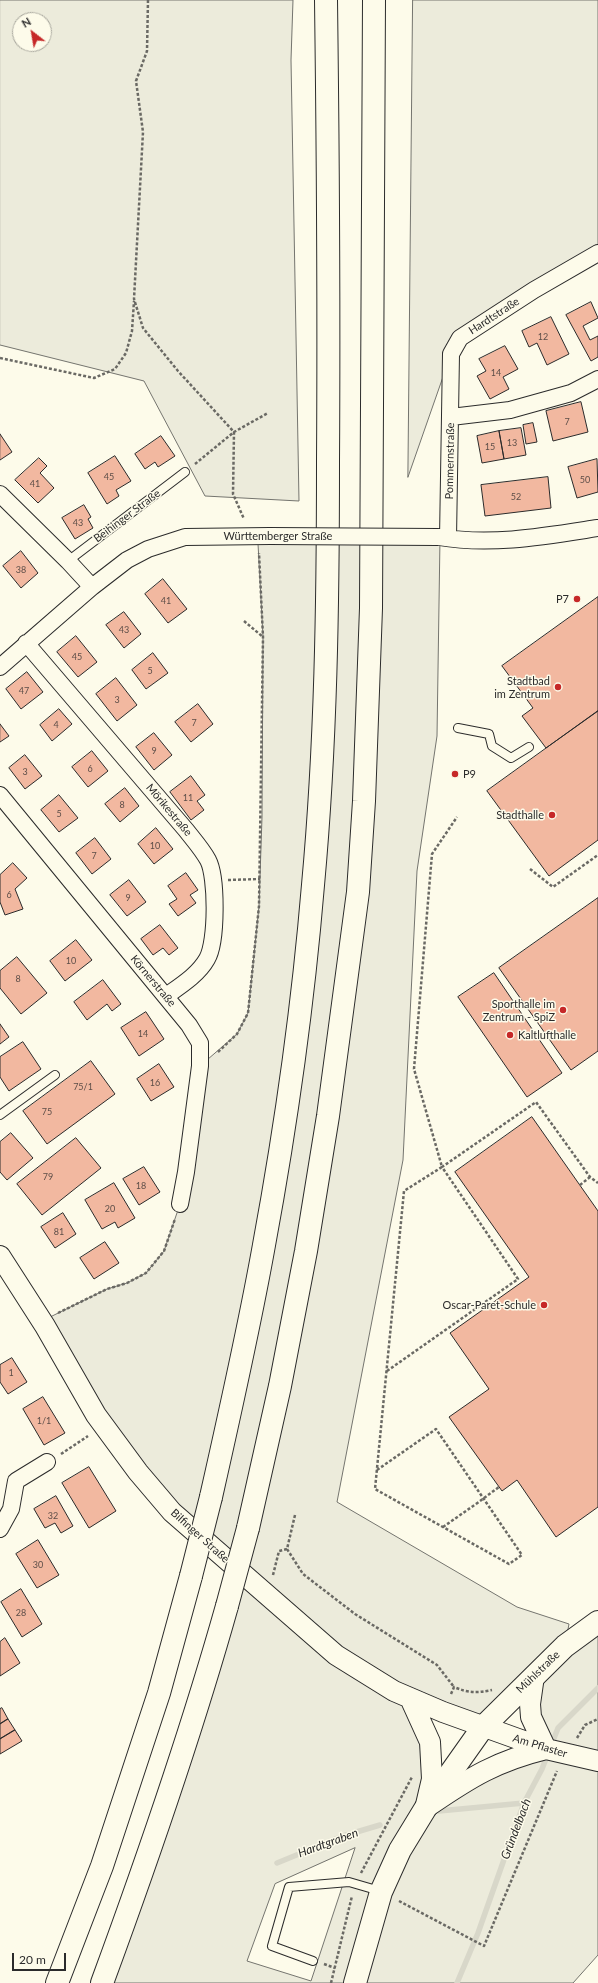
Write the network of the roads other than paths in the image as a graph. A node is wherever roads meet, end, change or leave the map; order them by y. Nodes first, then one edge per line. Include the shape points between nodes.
1 (326, 0) edge
2 (374, 0) edge
3 (598, 253) edge
4 (598, 379) edge
5 (451, 417) junction
6 (185, 472) road end
7 (0, 494) edge
8 (598, 528) edge
9 (443, 537) junction
10 (68, 561) junction
11 (92, 587) junction
12 (26, 643) junction
13 (0, 667) edge
14 (458, 728) dead end
15 (529, 747) dead end
16 (0, 795) edge
17 (166, 996) junction
18 (55, 1076) dead end
19 (0, 1115) edge
20 (180, 1204) road end
21 (3, 1267) edge
22 (47, 1462) road end
23 (0, 1529) edge
24 (598, 1622) edge
25 (534, 1676) junction
26 (410, 1698) junction
27 (484, 1727) junction
28 (546, 1749) junction
29 (598, 1761) edge
30 (425, 1809) junction
31 (381, 1892) junction
32 (313, 1961) dead end
33 (57, 1983) edge
34 (102, 1983) edge
35 (356, 1983) edge

1 - 33 main road, bridge via 328,607 320,798 313,885 286,1109 265,1243 239,1372 191,1576 159,1693 107,1851
2 - 34 main road, bridge via 371,608 364,801 358,892 328,1116 306,1252 280,1386 248,1528 198,1707
3 - 5 street, Hardtstraße via 534,290 460,338 451,354
4 - 5 street, Pommernstraße via 571,392 510,410
5 - 9 street, Pommernstraße
6 - 10 lane, Beihinger Straße
7 - 10 street
8 - 9 street, Württemberger Straße via 530,539
9 - 11 street, Württemberger Straße, bridge via 184,536 127,560
10 - 11 street
11 - 12 street, Württemberger Straße
12 - 13 street, Württemberger Straße
12 - 17 street, Mörikestraße via 186,830 208,860 214,880 214,928 207,959 187,981
14 - 15 lane via 489,734 492,746 511,758
16 - 17 street, Körnerstraße
17 - 20 street, Körnerstraße via 190,1025 200,1042 200,1066
18 - 19 lane
21 - 26 street, Bilfinger Straße via 42,1321 96,1415 138,1472 172,1512 336,1655
22 - 23 street via 16,1481 11,1509
24 - 25 main road, Mühlstraße via 565,1646
25 - 27 main road, Mühlstraße
25 - 28 street via 531,1717
26 - 27 street, Bilfinger Straße
26 - 30 street via 430,1742 432,1779
27 - 28 street, Am Pflaster
27 - 30 main road, Mühlstraße
28 - 29 street, Am Pflaster
28 - 30 street via 505,1761 488,1769
30 - 31 main road, Mühlstraße via 400,1850
31 - 32 lane via 349,1882 289,1887 272,1946
31 - 35 main road, Mühlstraße

